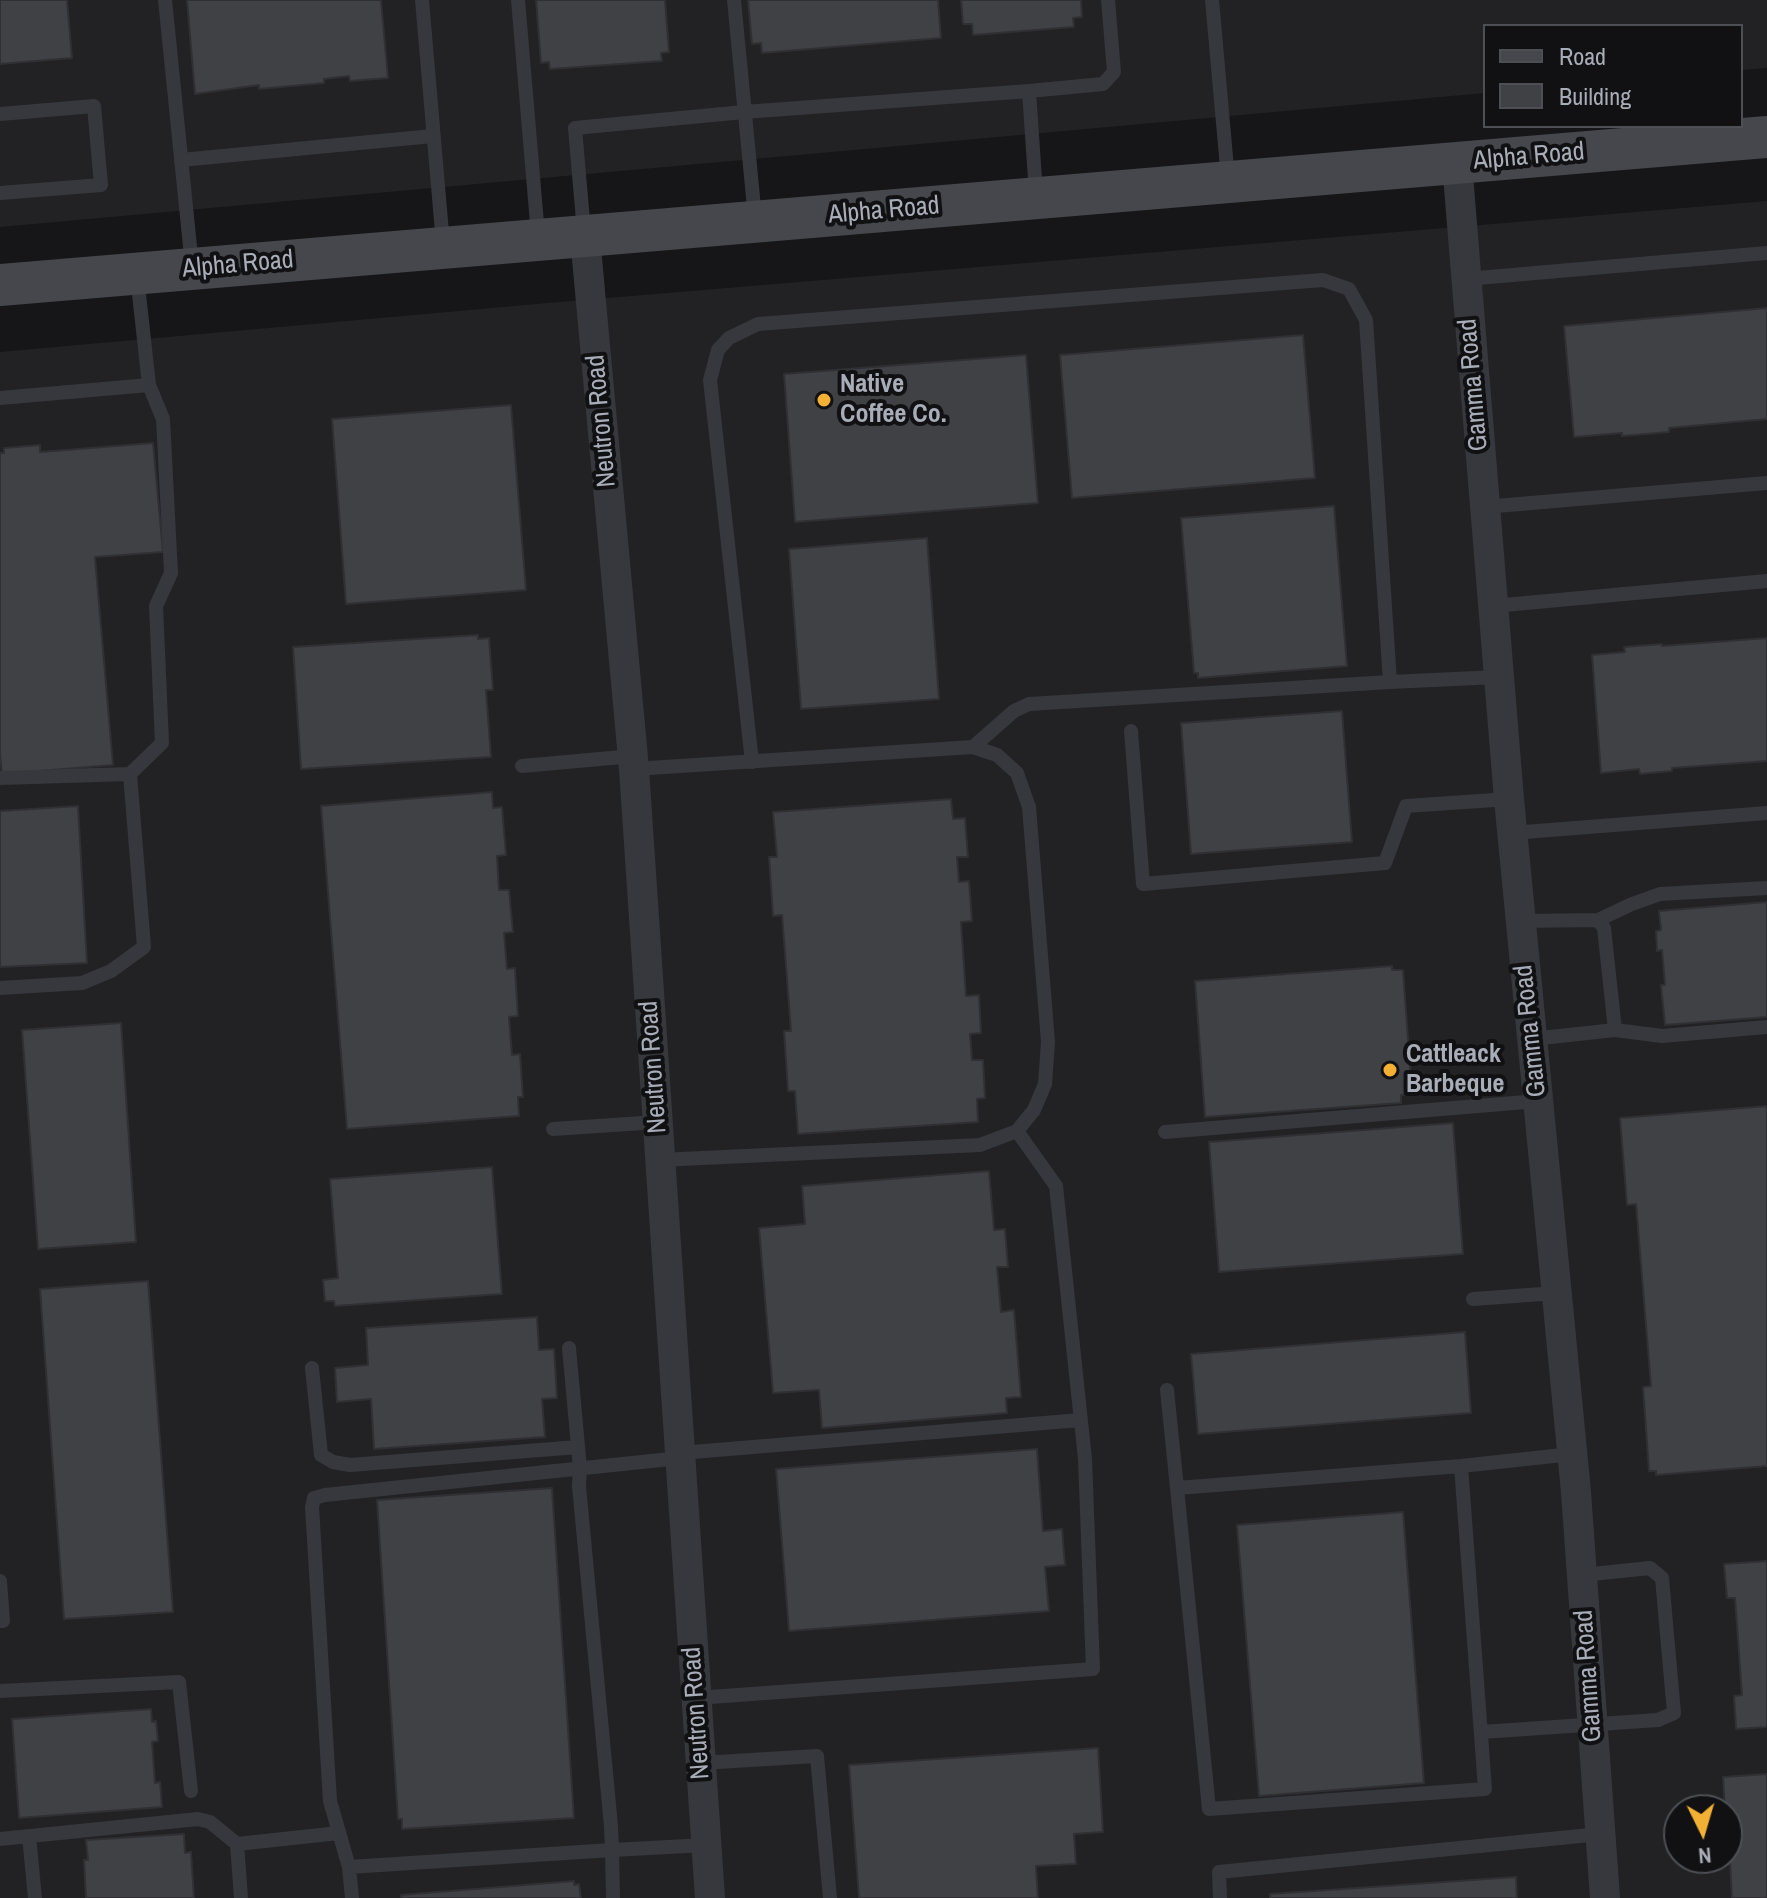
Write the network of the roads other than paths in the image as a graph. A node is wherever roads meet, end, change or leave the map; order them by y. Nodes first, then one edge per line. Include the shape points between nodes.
1 (165, 0) edge
2 (422, 0) edge
3 (518, 0) edge
4 (734, 0) edge
5 (1108, 0) edge
6 (1212, 0) edge
7 (1029, 91) junction
8 (744, 112) junction
9 (0, 114) edge
10 (433, 136) junction
11 (1767, 137) edge
12 (181, 160) junction
13 (1457, 163) junction
14 (1228, 183) junction
15 (0, 193) edge
16 (1036, 199) junction
17 (755, 222) junction
18 (585, 237) junction
19 (539, 241) junction
20 (443, 248) junction
21 (1767, 253) edge
22 (193, 269) junction
23 (137, 274) junction
24 (1466, 279) junction
25 (0, 285) edge
26 (149, 385) junction
27 (0, 398) edge
28 (1767, 483) edge
29 (1484, 507) junction
30 (1767, 581) edge
31 (1492, 606) junction
32 (1498, 677) junction
33 (1390, 682) junction
34 (1131, 731) dead end
35 (973, 747) junction
36 (634, 762) junction
37 (752, 762) junction
38 (522, 766) dead end
39 (130, 774) junction
40 (0, 778) edge
41 (1509, 799) junction
42 (1767, 813) edge
43 (1512, 833) junction
44 (1767, 888) edge
45 (1598, 920) junction
46 (1520, 921) junction
47 (0, 988) edge
48 (1767, 1027) edge
49 (1615, 1030) junction
50 (1532, 1039) junction
51 (1538, 1101) junction
52 (658, 1122) junction
53 (553, 1129) dead end
54 (1017, 1131) junction
55 (1165, 1132) dead end
56 (660, 1160) junction
57 (1556, 1293) junction
58 (1473, 1299) dead end
59 (569, 1348) dead end
60 (312, 1368) dead end
61 (1167, 1390) dead end
62 (1081, 1420) junction
63 (578, 1447) junction
64 (1572, 1454) junction
65 (680, 1456) junction
66 (1461, 1466) junction
67 (580, 1468) junction
68 (1177, 1488) junction
69 (1582, 1575) junction
70 (0, 1581) edge
71 (0, 1621) edge
72 (0, 1691) edge
73 (697, 1698) junction
74 (1592, 1724) junction
75 (1482, 1732) junction
76 (701, 1763) junction
77 (191, 1791) dead end
78 (339, 1833) junction
79 (1600, 1834) junction
80 (29, 1836) junction
81 (0, 1839) edge
82 (237, 1844) junction
83 (706, 1845) junction
84 (612, 1850) junction
85 (349, 1867) junction
86 (35, 1898) edge
87 (241, 1898) edge
88 (352, 1898) edge
89 (613, 1898) edge
90 (710, 1898) edge
91 (830, 1898) edge
92 (1220, 1898) edge
93 (1605, 1898) edge

1 - 12 lane
2 - 10 lane
3 - 19 lane
4 - 8 lane
5 - 7 lane via 1114,72 1103,84
6 - 14 lane
7 - 8 lane
7 - 16 lane
8 - 17 lane
8 - 18 lane via 575,128
9 - 15 lane via 94,106 101,185
10 - 12 lane
10 - 20 lane
11 - 13 street, Alpha Road
12 - 22 lane
13 - 14 street, Alpha Road
13 - 24 street, Gamma Road
14 - 16 street, Alpha Road
16 - 17 street, Alpha Road
17 - 18 street, Alpha Road
18 - 19 street, Alpha Road
18 - 36 street, Neutron Road
19 - 20 street, Alpha Road
20 - 22 street, Alpha Road
21 - 24 lane
22 - 23 street, Alpha Road
23 - 25 street, Alpha Road
23 - 26 lane
24 - 29 street, Gamma Road
26 - 27 lane
26 - 39 lane via 163,419 171,573 156,606 162,743
28 - 29 lane
29 - 31 street, Gamma Road
30 - 31 lane
31 - 32 street, Gamma Road
32 - 33 lane
32 - 41 street, Gamma Road
33 - 35 lane via 1029,704
33 - 37 lane via 1366,320 1349,289 1323,280 758,324 729,338 718,350 710,380
34 - 41 lane via 1143,884 1385,863 1406,806
35 - 37 lane
35 - 54 lane via 997,755 1017,773 1029,807 1048,1042 1045,1084
36 - 37 lane
36 - 38 lane
36 - 52 street, Neutron Road
39 - 40 lane
39 - 47 lane via 144,947 111,971 82,983
41 - 43 street, Gamma Road
42 - 43 lane
43 - 46 street, Gamma Road
44 - 45 lane via 1660,894
45 - 46 lane
45 - 49 lane via 1604,928
46 - 50 street, Gamma Road
48 - 49 lane via 1662,1036
49 - 50 lane
50 - 51 street, Gamma Road
51 - 55 lane
51 - 57 street, Gamma Road
52 - 53 lane
52 - 56 street, Neutron Road
54 - 56 lane via 980,1145
54 - 62 lane via 1056,1186
56 - 65 street, Neutron Road
57 - 58 lane
57 - 64 street, Gamma Road
59 - 63 lane
60 - 63 lane via 321,1455 333,1462 350,1465
61 - 68 lane
62 - 65 lane
62 - 73 lane via 1093,1669
63 - 67 lane
64 - 66 lane
64 - 69 street, Gamma Road
65 - 67 lane
65 - 73 street, Neutron Road
66 - 68 lane
66 - 75 lane
67 - 78 lane via 314,1498 330,1801
67 - 84 lane
68 - 75 lane via 1209,1809 1485,1789
69 - 74 street, Gamma Road
69 - 74 lane via 1650,1568 1662,1578 1674,1713 1658,1720
70 - 71 lane
72 - 77 lane via 179,1682
73 - 76 street, Neutron Road
74 - 75 lane
74 - 79 street, Gamma Road
76 - 83 street, Neutron Road
76 - 91 lane via 817,1756
78 - 82 lane
78 - 85 lane
79 - 92 lane via 1219,1872
79 - 93 street, Gamma Road
80 - 81 lane
80 - 82 lane via 198,1819
80 - 86 lane
82 - 87 lane
83 - 84 lane
83 - 90 street, Neutron Road
84 - 85 lane
84 - 89 lane
85 - 88 lane

